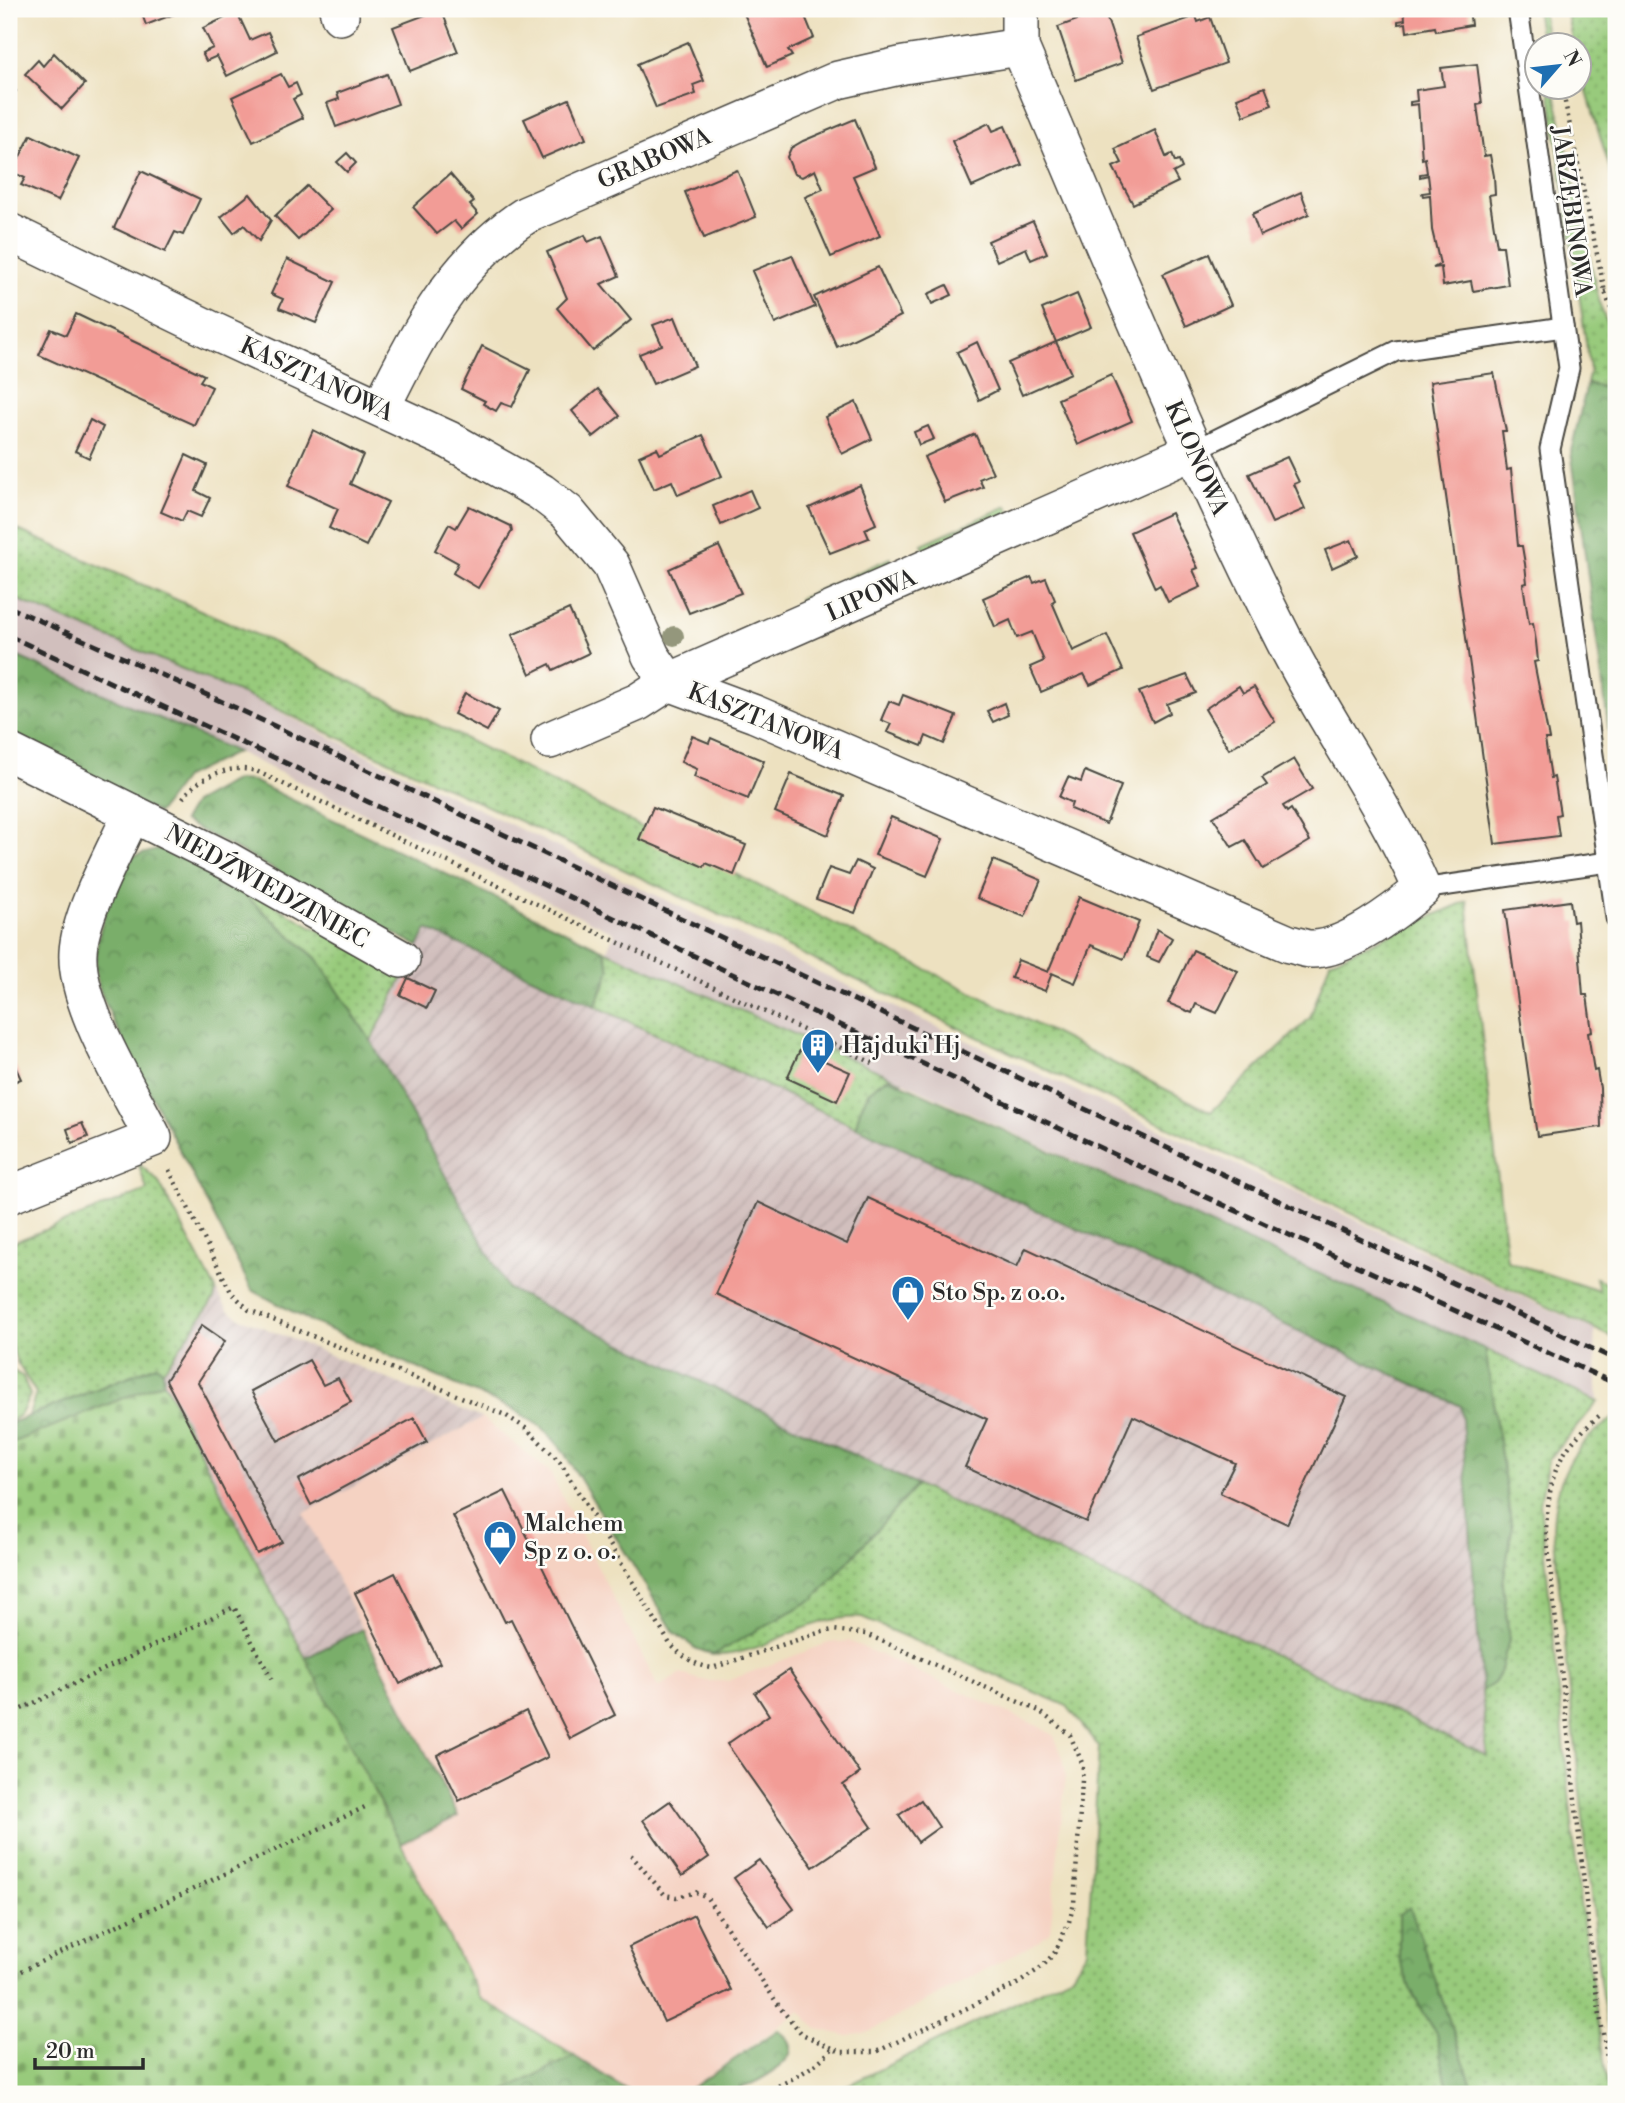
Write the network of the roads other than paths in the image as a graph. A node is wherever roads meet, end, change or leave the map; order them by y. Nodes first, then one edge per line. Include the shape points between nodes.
1 (1020, 9) edge
2 (1518, 9) edge
3 (1020, 47) junction
4 (9, 232) edge
5 (1563, 327) junction
6 (381, 408) junction
7 (1193, 452) junction
8 (669, 682) junction
9 (550, 740) dead end
10 (9, 752) edge
11 (132, 813) junction
12 (1608, 862) junction
13 (1422, 889) junction
14 (1616, 918) edge
15 (401, 959) dead end
16 (9, 1195) edge

1 - 3 street, KLONOWA
2 - 5 lane, JARZĘBINOWA
3 - 6 street, GRABOWA via 838,80 526,215 502,230 464,267 436,305
3 - 7 street, KLONOWA
4 - 6 street, KASZTANOWA
5 - 7 lane via 1396,351
5 - 12 lane, JARZĘBINOWA via 1568,382 1550,449
6 - 8 street, KASZTANOWA via 512,475 567,512 611,565 651,656
7 - 8 street, LIPOWA
7 - 13 street, KLONOWA via 1285,643 1393,829
8 - 9 street, LIPOWA via 638,702
8 - 13 street, KASZTANOWA via 755,714 1289,944 1311,949 1328,946 1388,917
10 - 11 street, NIEDŹWIEDZINIEC
11 - 15 street, NIEDŹWIEDZINIEC
11 - 16 street via 85,922 78,951 81,989 90,1012 153,1138
12 - 13 lane
12 - 14 lane, JARZĘBINOWA

